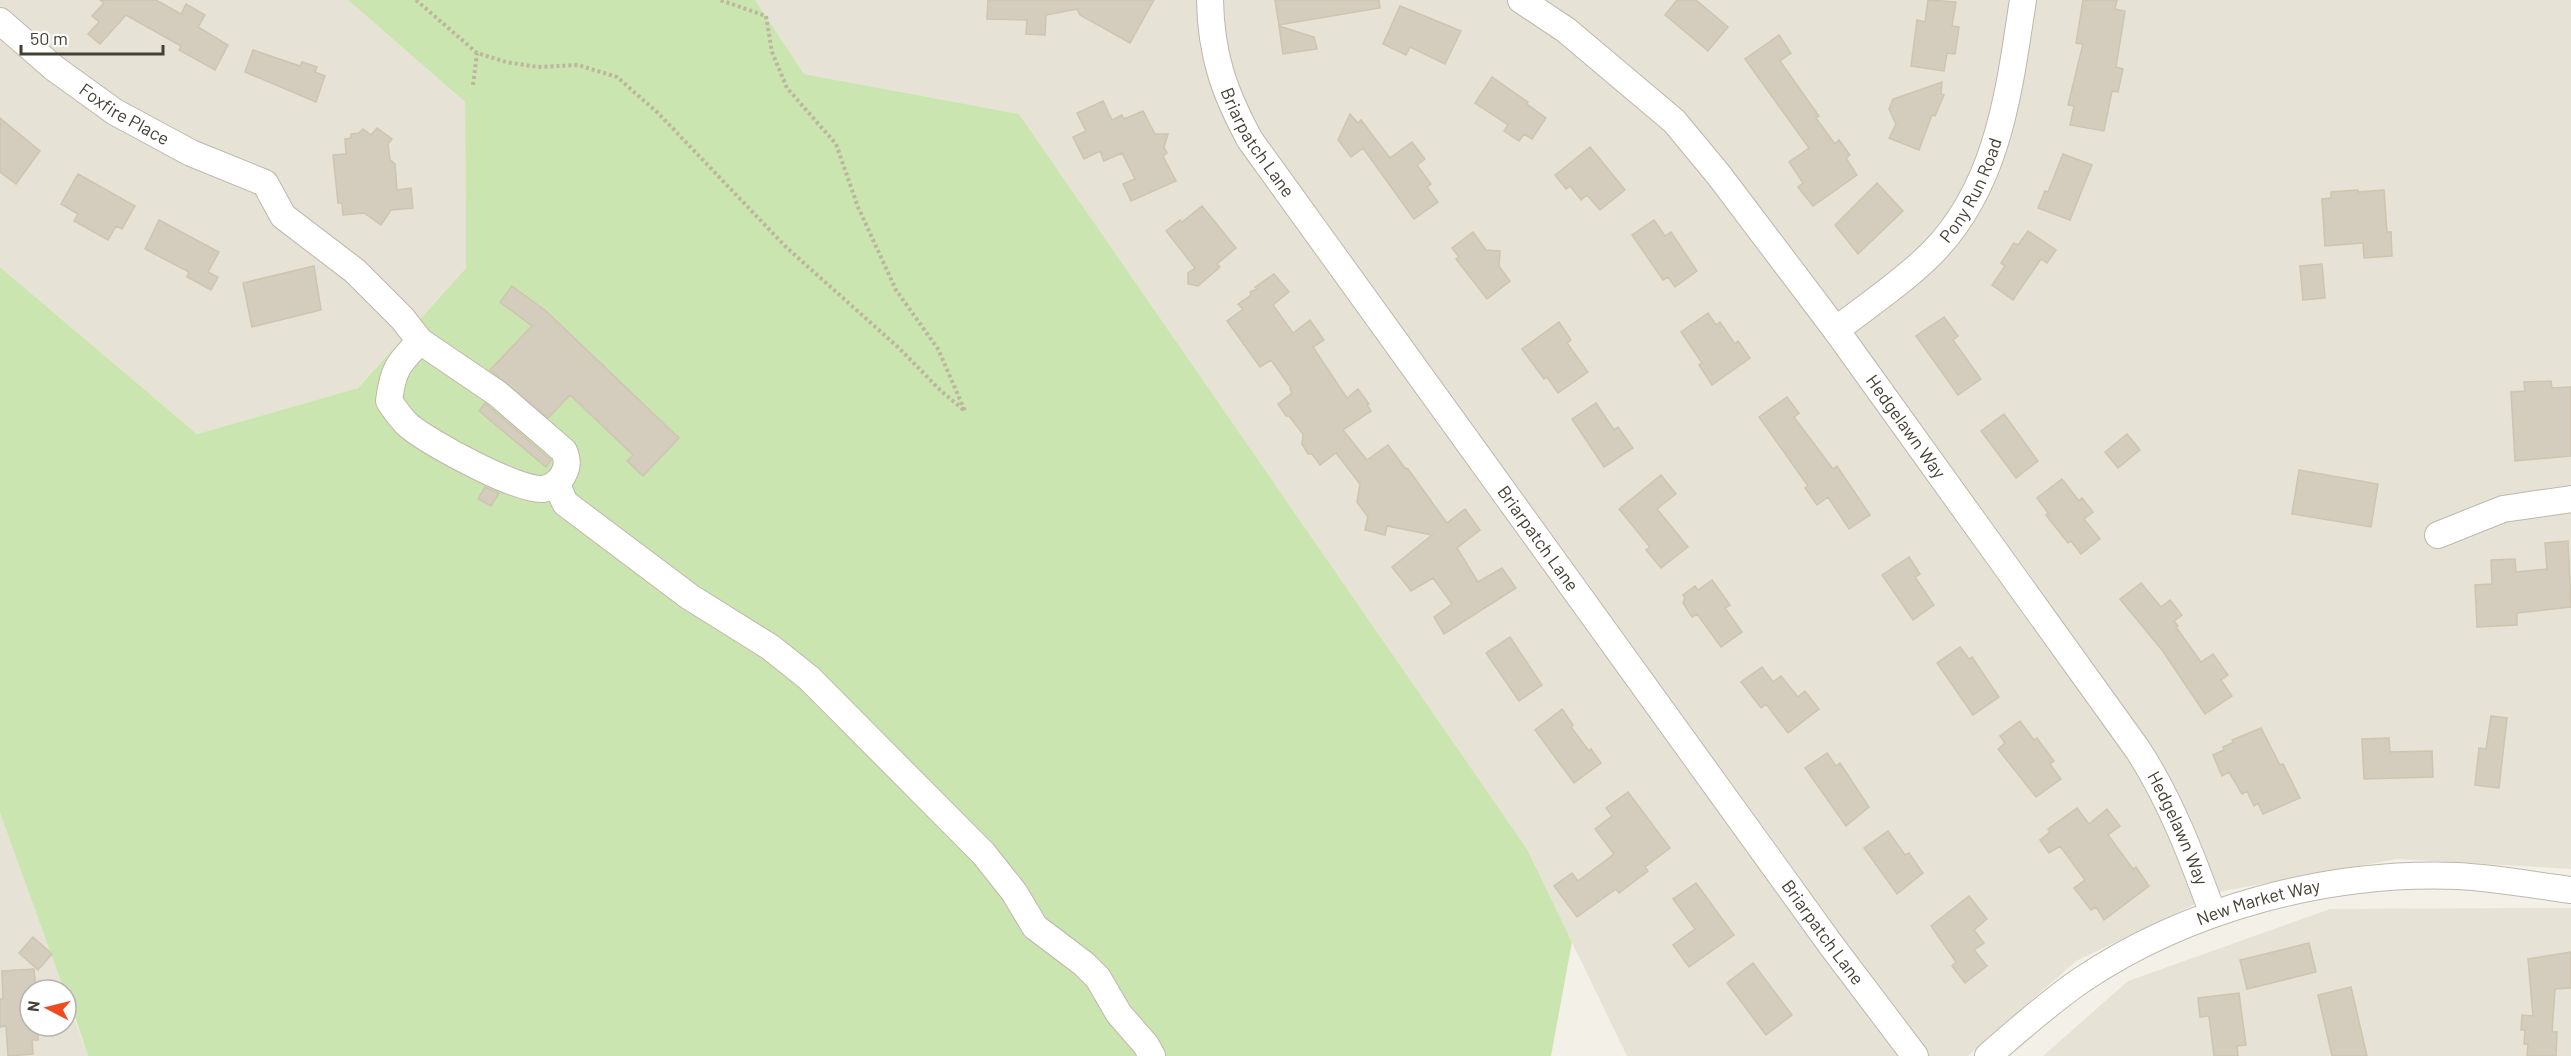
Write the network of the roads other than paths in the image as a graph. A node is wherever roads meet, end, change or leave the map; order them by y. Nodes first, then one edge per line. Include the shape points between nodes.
1 (1210, 0) edge
2 (1521, 0) edge
3 (2023, 0) edge
4 (0, 21) edge
5 (1836, 330) junction
6 (420, 341) junction
7 (556, 483) junction
8 (2571, 499) edge
9 (2438, 535) dead end
10 (2571, 890) edge
11 (2213, 914) junction
12 (1152, 1056) edge
13 (1915, 1056) edge
14 (1988, 1056) edge

1 - 13 street, Briarpatch Lane via 1215,53 1224,87 1250,140
2 - 5 street, Hedgelawn Way via 1566,30 1674,121
3 - 5 street, Pony Run Road via 2004,116 1980,183 1949,233 1932,252
4 - 6 street, Foxfire Place via 54,68 115,112 191,153 265,183 283,216 355,271
5 - 11 street, Hedgelawn Way via 2153,773 2177,821
6 - 7 street via 498,394 564,451 566,468
6 - 7 street via 399,362 392,379 389,401 408,425 432,443 523,487 544,489
7 - 12 street via 565,503 690,597 770,647 808,678 983,853 1035,927 1098,978 1119,1014
8 - 9 street via 2503,509
10 - 11 street, New Market Way via 2456,876 2371,879 2313,887
11 - 14 street, New Market Way via 2142,946 2079,982

